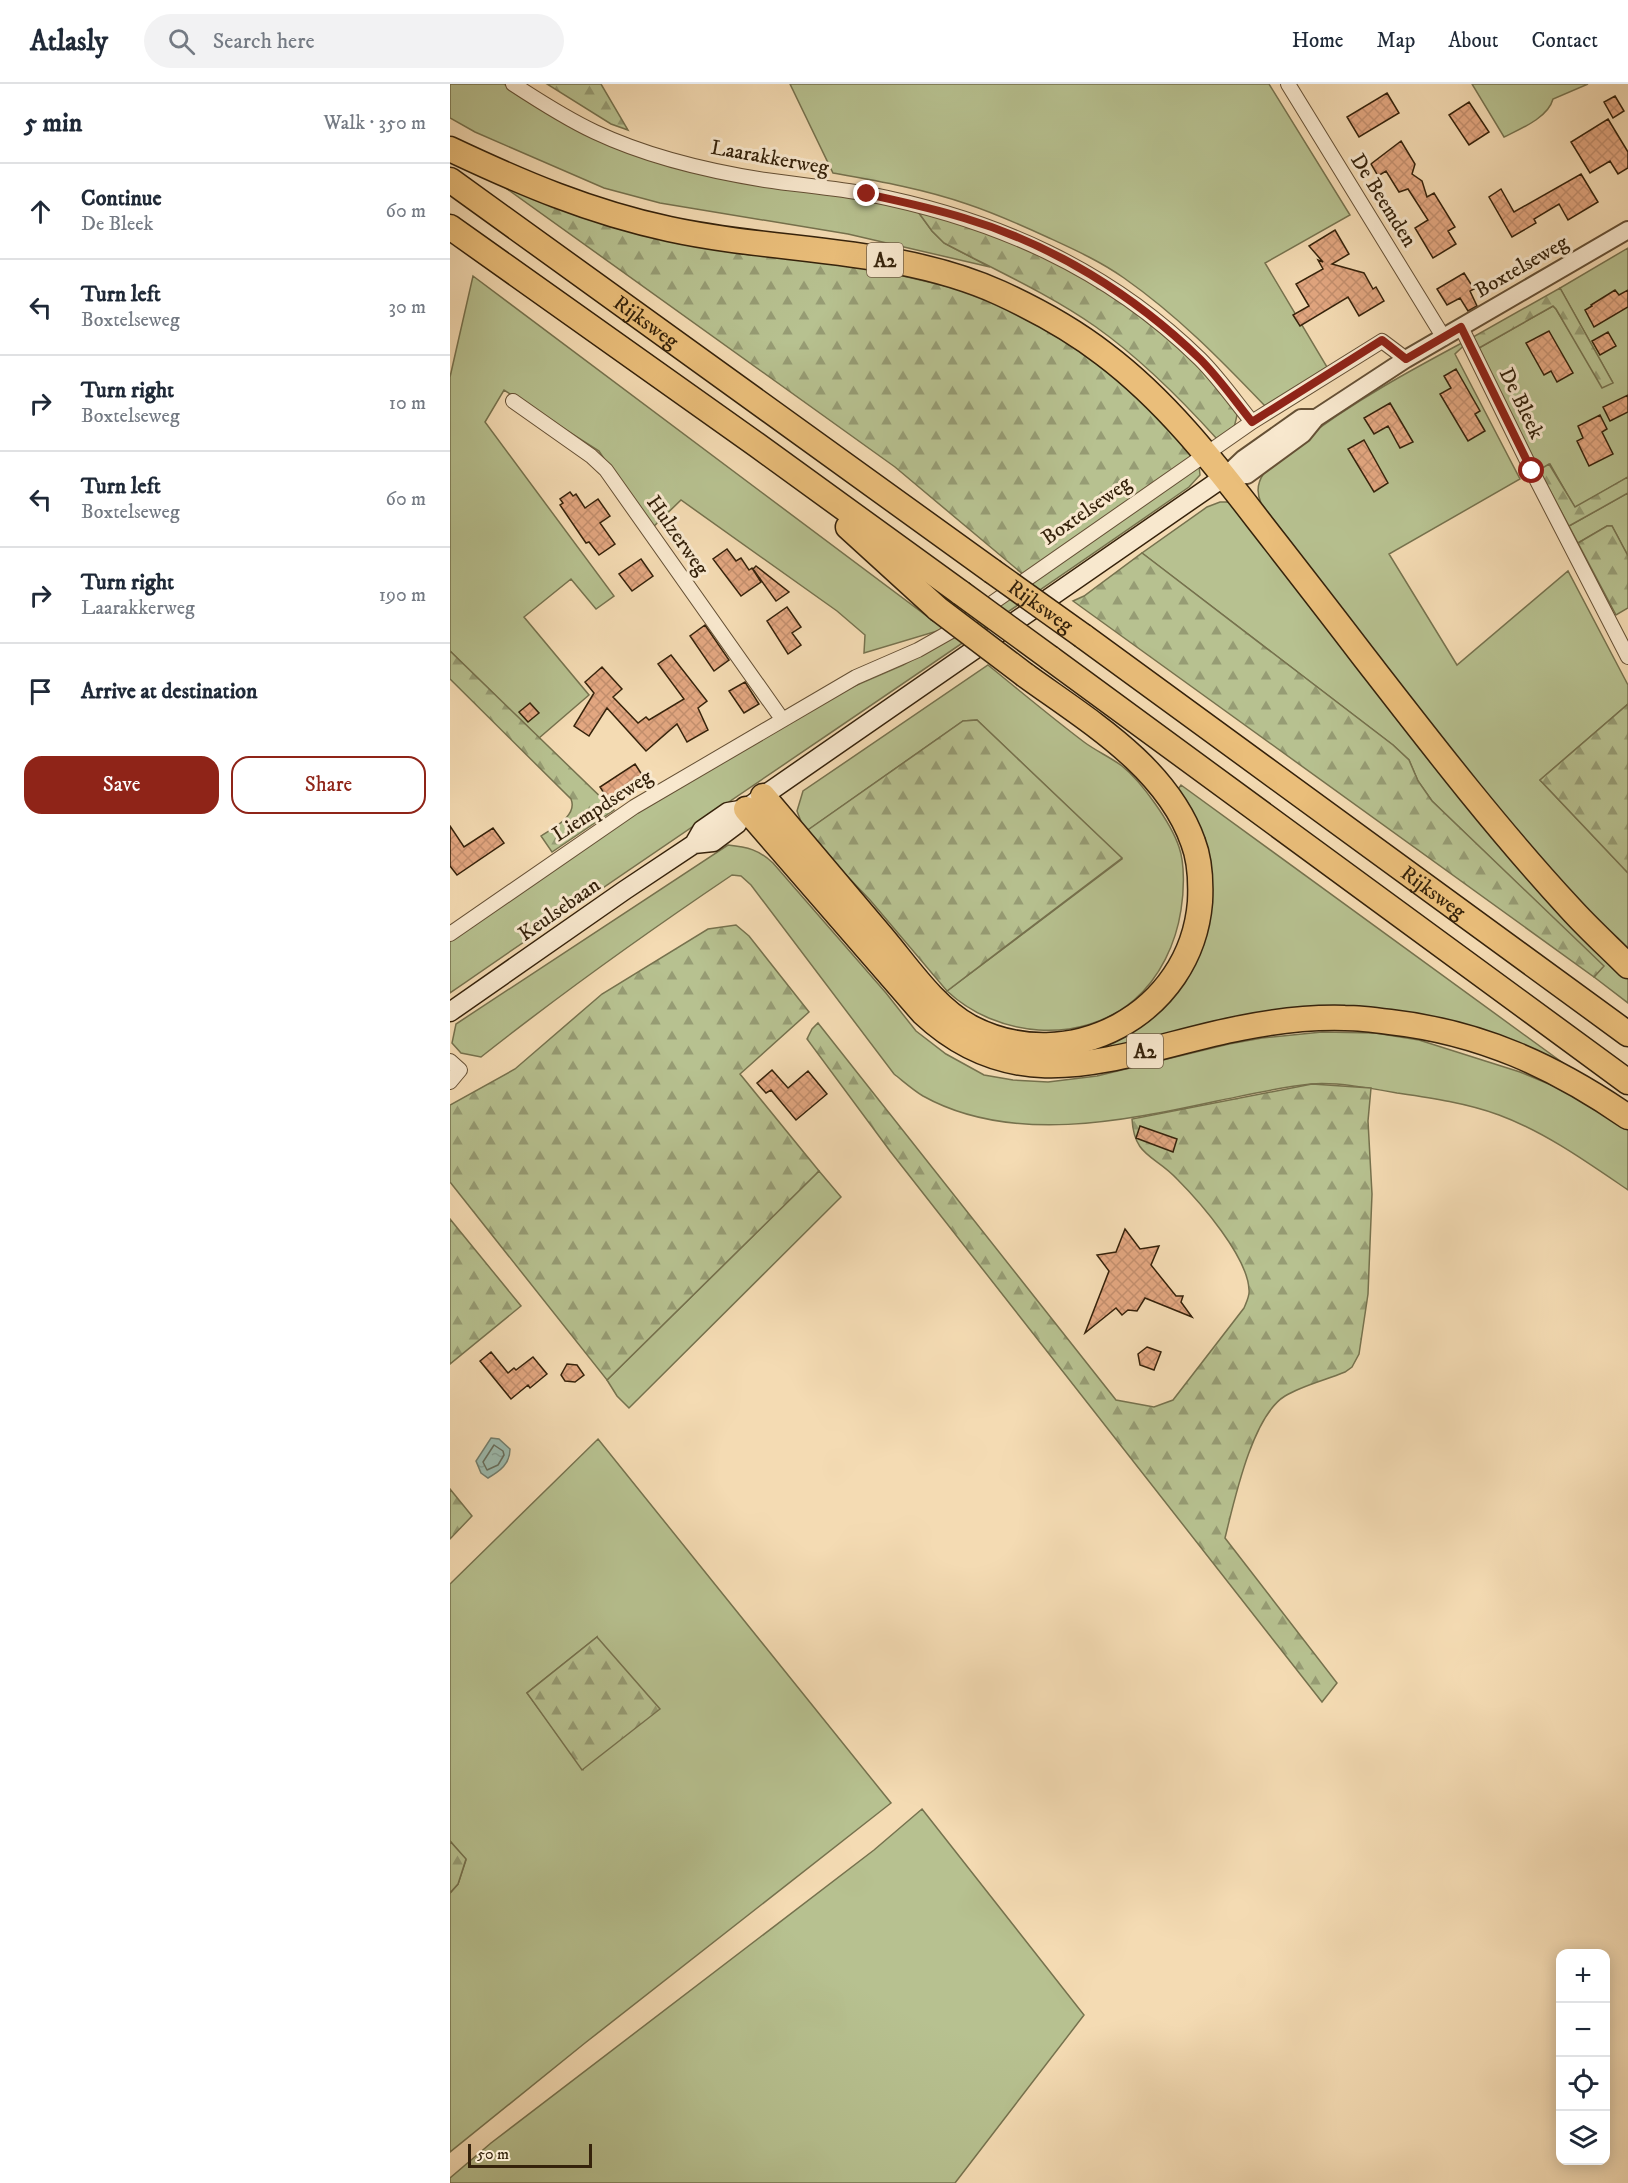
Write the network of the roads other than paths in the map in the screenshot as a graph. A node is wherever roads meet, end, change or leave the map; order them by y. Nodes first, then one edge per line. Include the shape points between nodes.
1 (513, 84) edge
2 (1288, 84) edge
3 (450, 148) edge
4 (450, 180) edge
5 (450, 227) edge
6 (1628, 230) edge
7 (1461, 327) junction
8 (1444, 338) junction
9 (1406, 359) junction
10 (513, 401) dead end
11 (1252, 422) junction
12 (757, 445) junction
13 (1206, 454) junction
14 (1224, 477) junction
15 (1628, 657) edge
16 (782, 719) junction
17 (755, 803) junction
18 (694, 844) joint
19 (450, 934) edge
20 (1628, 966) edge
21 (450, 1012) edge
22 (1628, 1034) edge
23 (450, 1061) edge
24 (450, 1082) edge
25 (1628, 1082) edge
26 (1628, 1117) edge

1 - 11 street, Laarakkerweg via 594,132 652,154 763,180 867,194 924,207 966,218 1042,248 1126,297 1201,360
2 - 8 street, De Beemden
3 - 13 highway, A2 via 512,178 593,209 669,230 909,264 1000,293 1046,316 1105,355 1161,404
4 - 22 highway, Rijksweg, bridge
5 - 12 highway, Rijksweg / A2
6 - 7 street, Boxtelseweg
7 - 8 street, Boxtelseweg
7 - 15 street, De Bleek
8 - 9 street, Boxtelseweg
9 - 11 street, Boxtelseweg via 1382,340
9 - 14 street, Boxtelseweg via 1316,418 1301,418
10 - 16 street, Hulzerweg via 606,470
11 - 13 street, Boxtelseweg
12 - 17 highway, A2, bridge via 938,609 1137,759 1172,799 1194,844 1200,891 1194,936 1169,984 1127,1022 1112,1030 1069,1044 1034,1046 990,1036 945,1009
12 - 25 highway, Rijksweg / A2, bridge
13 - 14 highway, A2
13 - 16 street, Boxtelseweg via 955,629 856,677
14 - 17 main road, Boxtelseweg
14 - 20 highway, A2 via 1454,773 1569,907
16 - 19 street, Liempdseweg via 634,807
17 - 18 main road, Boxtelseweg via 728,812 702,830
17 - 26 highway, A2 via 923,1013 958,1041 991,1056 1031,1065 1064,1065 1123,1057 1240,1028 1347,1017 1410,1024 1505,1049 1558,1073
18 - 21 main road, Keulsebaan
23 - 24 street via 460,1070

